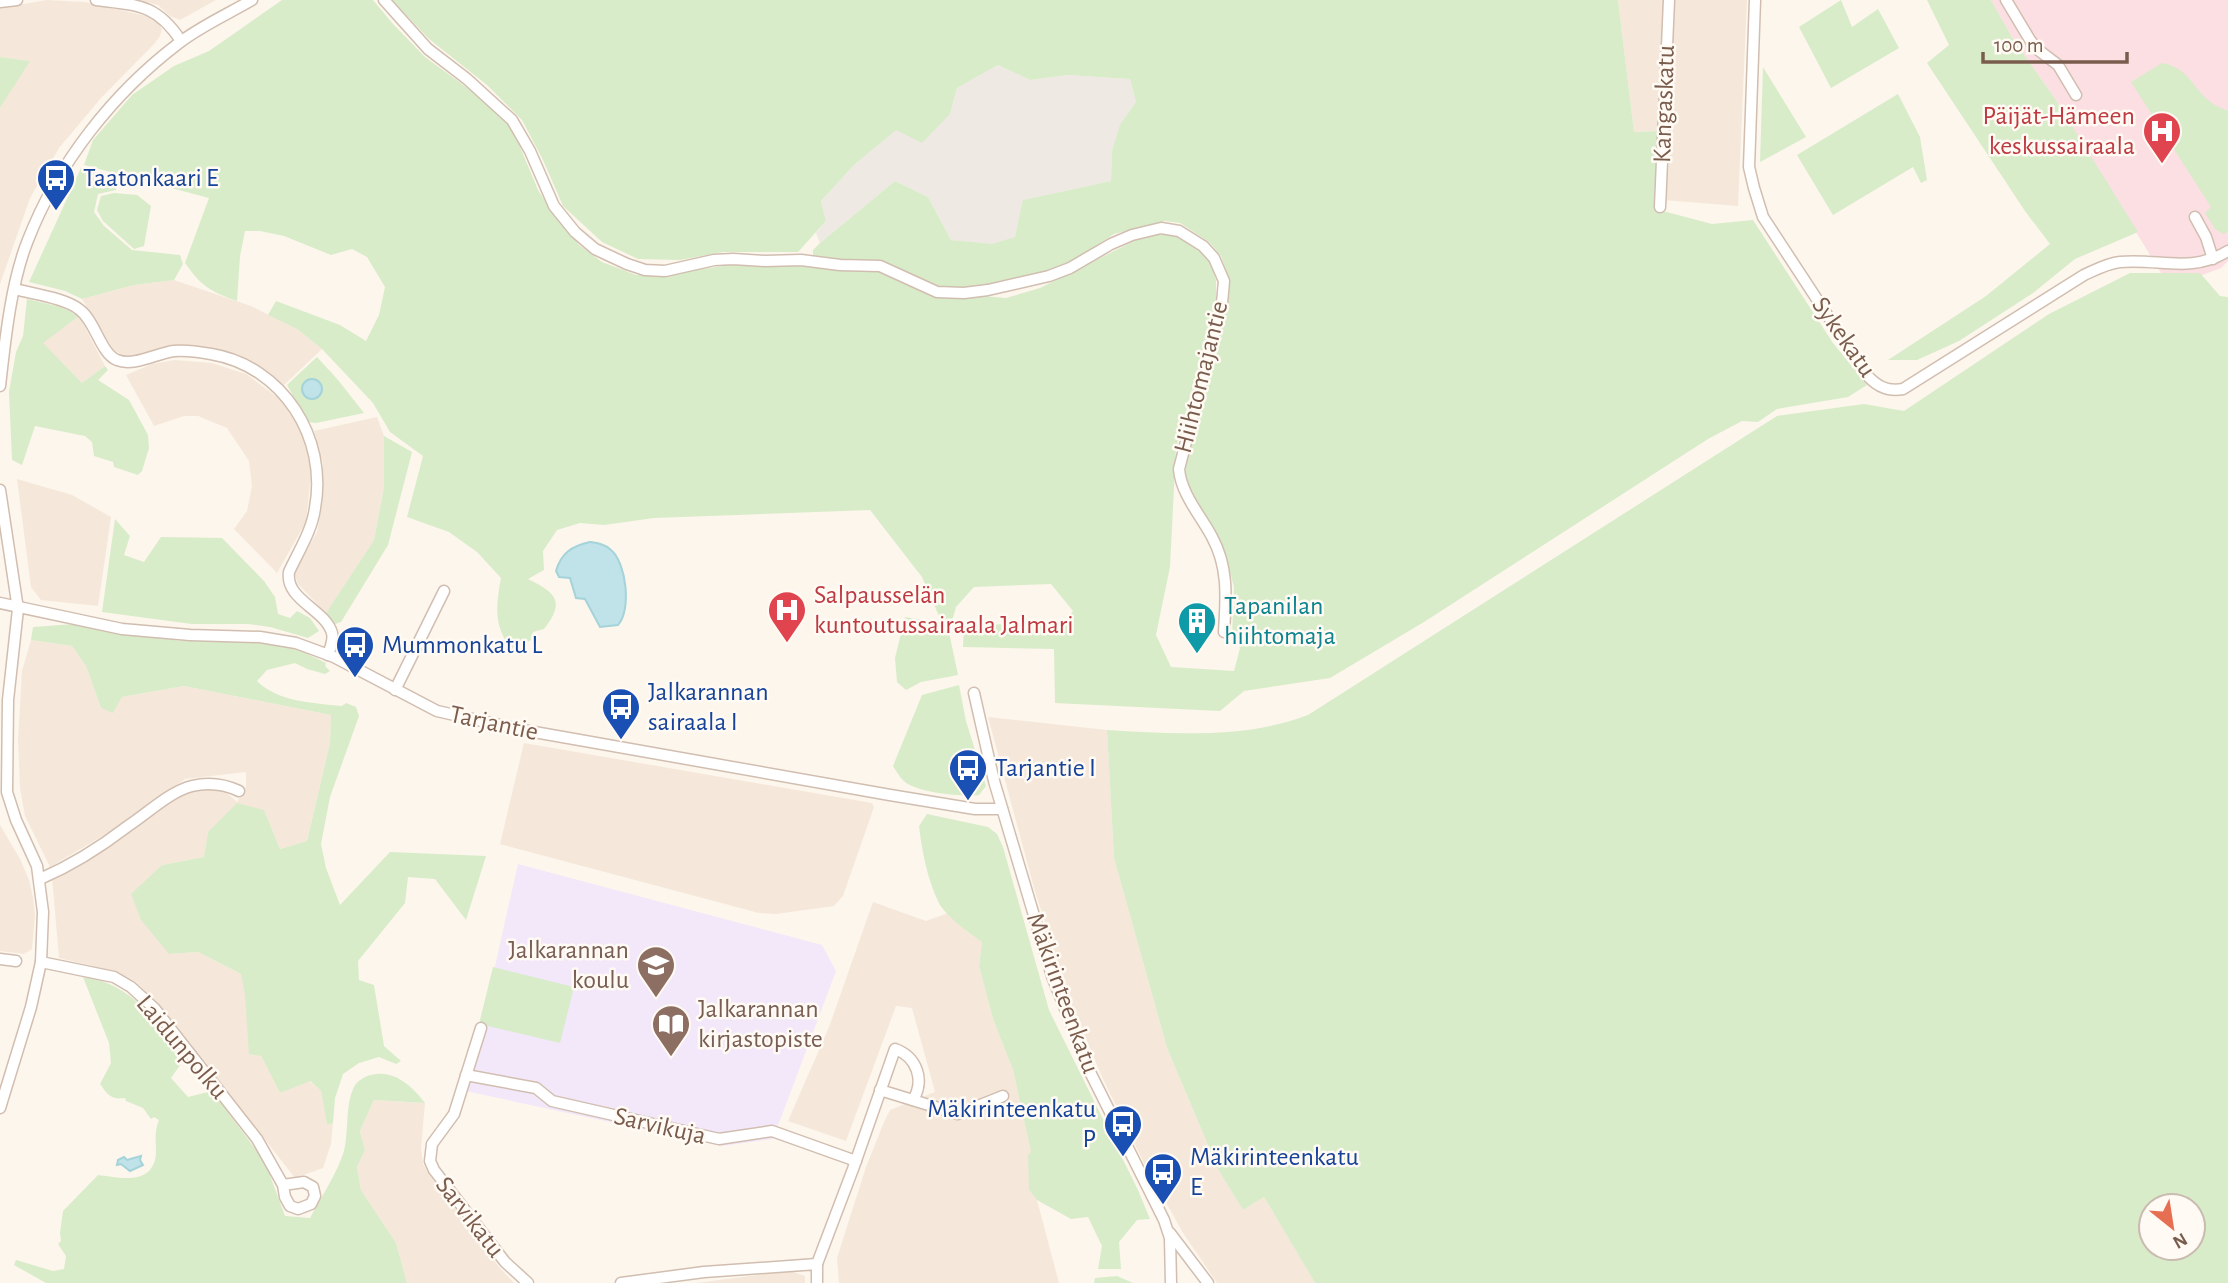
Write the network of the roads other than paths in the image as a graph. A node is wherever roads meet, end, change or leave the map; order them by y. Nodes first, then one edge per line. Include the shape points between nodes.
1 (17, 0) edge
2 (96, 0) edge
3 (252, 0) edge
4 (384, 0) edge
5 (1669, 0) edge
6 (1755, 0) edge
7 (2006, 0) edge
8 (0, 2) edge
9 (181, 41) junction
10 (2079, 93) dead end
11 (1660, 207) dead end
12 (2194, 218) dead end
13 (2228, 251) edge
14 (2213, 259) junction
15 (15, 289) junction
16 (4, 317) edge
17 (0, 386) edge
18 (1904, 388) junction
19 (1912, 400) dead end
20 (0, 490) edge
21 (444, 591) dead end
22 (0, 603) edge
23 (18, 609) junction
24 (1224, 632) dead end
25 (328, 655) junction
26 (396, 690) junction
27 (974, 693) dead end
28 (239, 791) dead end
29 (1002, 809) junction
30 (40, 879) junction
31 (0, 959) edge
32 (16, 961) dead end
33 (41, 962) junction
34 (481, 1028) dead end
35 (466, 1075) junction
36 (880, 1090) junction
37 (1003, 1096) dead end
38 (913, 1100) junction
39 (0, 1108) edge
40 (856, 1161) junction
41 (283, 1185) dead end
42 (1167, 1229) junction
43 (817, 1264) junction
44 (527, 1283) edge
45 (621, 1283) edge
46 (817, 1283) edge
47 (1171, 1283) edge
48 (1208, 1283) edge

1 - 8 street
2 - 9 street via 154,12
3 - 9 street
4 - 24 street, Hiihtomajantie via 428,49 512,120 554,206 575,232 595,249 645,270 665,271 714,260 801,260 880,266 937,292 964,293 1049,276 1111,244 1161,228 1179,231 1203,246 1224,281 1222,303 1179,469 1182,485 1223,563 1227,591
5 - 11 street, Kangaskatu
6 - 18 street, Sykekatu via 1749,167 1763,217 1873,383 1893,391
7 - 10 street via 2036,49 2058,65
9 - 15 street via 118,97 67,164 27,242
12 - 14 street
13 - 14 street, Sykekatu
14 - 18 street, Sykekatu via 2186,265 2118,262 2092,271
15 - 16 street
15 - 25 street via 79,308 107,352 119,361 175,351 213,354 248,366 294,405 309,434 317,497 312,524 288,581 332,632
16 - 17 street
18 - 19 street
20 - 23 street
21 - 26 street
22 - 23 street, Tarjantie
23 - 25 street, Tarjantie via 122,629 260,637
23 - 30 street via 8,700 7,792
25 - 26 street, Tarjantie
26 - 29 street, Tarjantie via 437,711 523,730 890,795
27 - 29 street, Mäkirinteenkatu
28 - 30 street via 210,783 190,786
29 - 42 street, Mäkirinteenkatu via 1069,1025
30 - 33 street
31 - 32 street
33 - 39 street
33 - 41 street, Laidunpolku via 114,977 155,1009 257,1139
34 - 35 street, Sarvikatu
35 - 40 street, Sarvikuja via 536,1088 552,1101 719,1139 772,1131
35 - 44 street, Sarvikatu via 454,1114 432,1144 430,1160 505,1262
36 - 38 street
36 - 38 street via 895,1049 914,1062 919,1079
36 - 40 street
37 - 38 street via 958,1114
40 - 43 street
42 - 47 street, Mäkirinteenkatu
42 - 48 street
43 - 45 street
43 - 46 street

